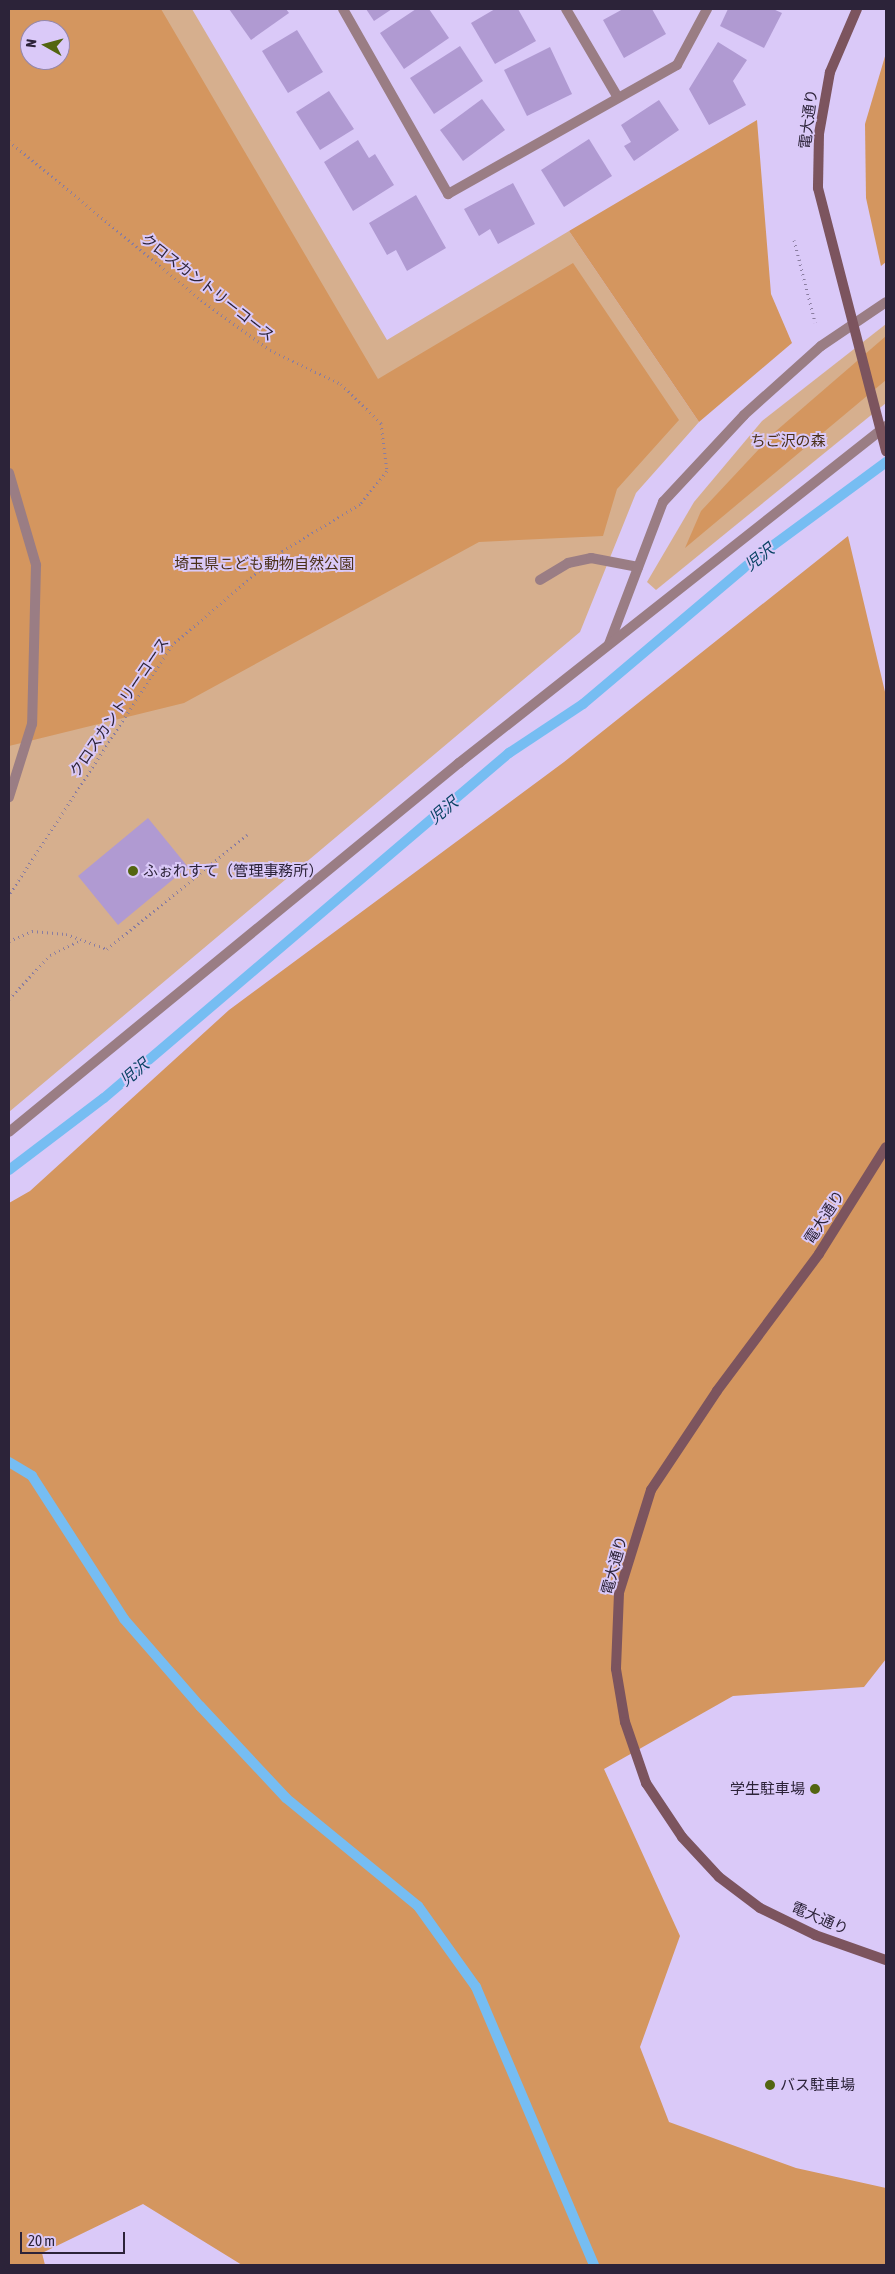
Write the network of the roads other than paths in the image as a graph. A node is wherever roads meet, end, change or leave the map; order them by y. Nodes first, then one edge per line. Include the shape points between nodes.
1 (343, 9) edge
2 (566, 9) edge
3 (707, 9) edge
4 (857, 9) edge
5 (617, 96) junction
6 (886, 302) edge
7 (886, 426) edge
8 (886, 451) edge
9 (9, 473) edge
10 (638, 567) junction
11 (540, 580) dead end
12 (608, 645) junction
13 (9, 797) edge
14 (9, 1132) edge
15 (886, 1147) edge
16 (886, 1960) edge

1 - 5 street via 448,194
2 - 5 street
3 - 5 street via 677,65
4 - 8 street, 電大通り via 830,72 818,134 818,188
6 - 10 street via 821,346 744,415 664,502
7 - 12 street
9 - 13 street via 36,564 32,724
10 - 11 street via 591,558 568,563
10 - 12 street
12 - 14 street
15 - 16 street, 電大通り via 819,1254 716,1391 652,1490 619,1593 616,1670 625,1722 646,1782 682,1837 707,1864 760,1908 815,1935

